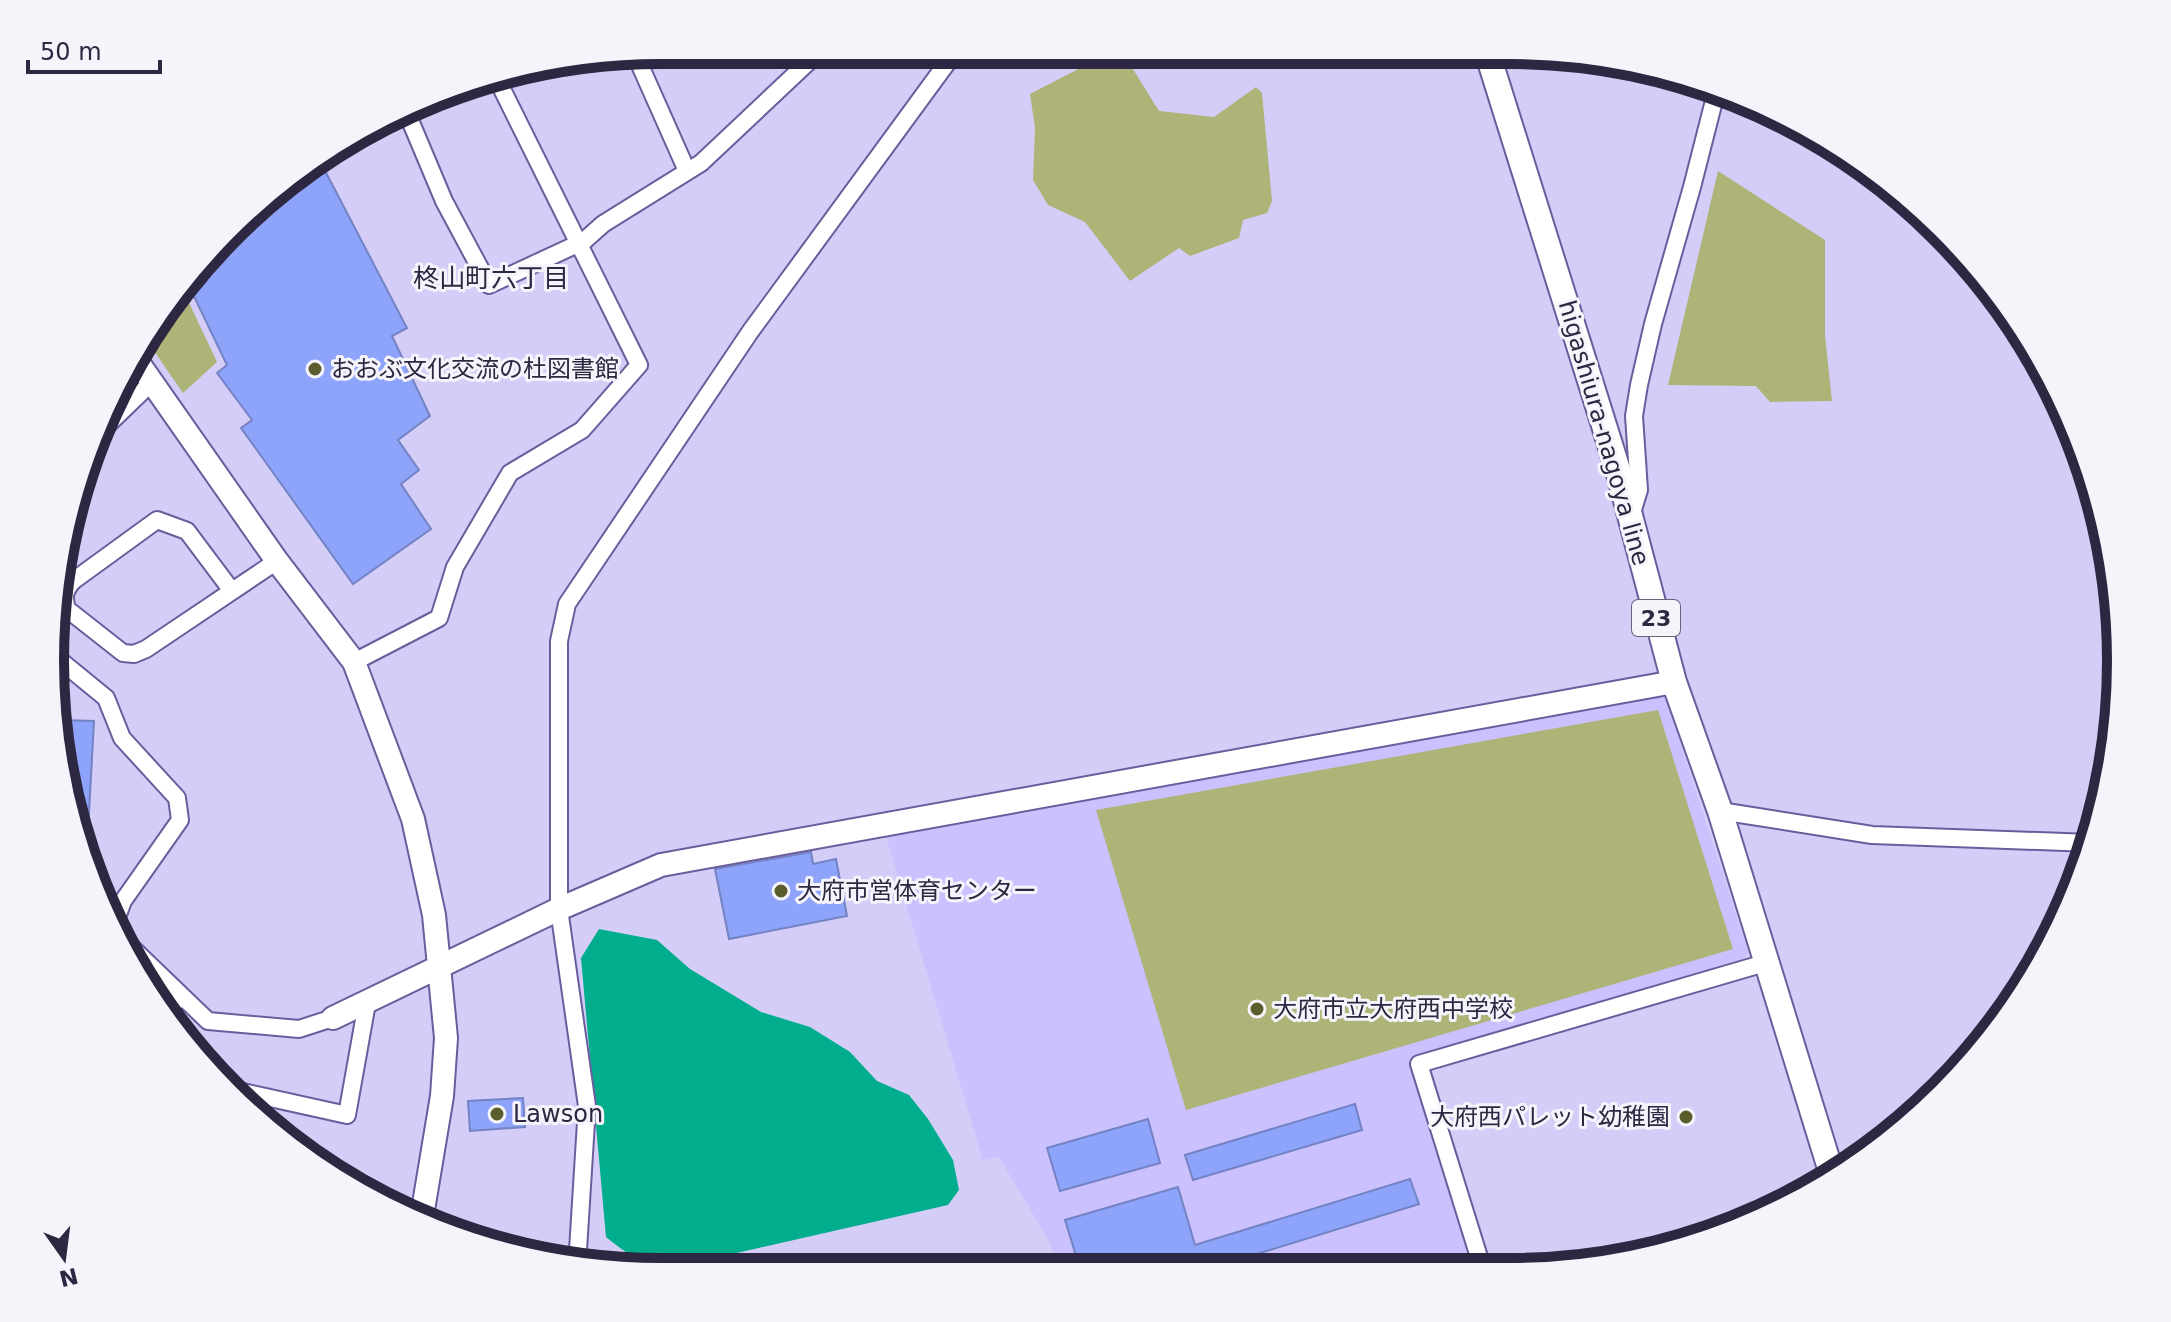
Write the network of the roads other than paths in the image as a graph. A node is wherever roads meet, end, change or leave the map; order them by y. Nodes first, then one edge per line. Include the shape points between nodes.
1 (806, 64) edge
2 (946, 64) edge
3 (1491, 64) edge
4 (640, 65) edge
5 (500, 86) edge
6 (1714, 100) edge
7 (410, 120) edge
8 (687, 171) junction
9 (580, 243) junction
10 (141, 367) edge
11 (152, 382) junction
12 (120, 409) edge
13 (1631, 516) junction
14 (277, 561) junction
15 (69, 586) edge
16 (232, 591) junction
17 (67, 607) edge
18 (354, 662) junction
19 (64, 664) edge
20 (1674, 682) junction
21 (1720, 811) junction
22 (2078, 843) edge
23 (559, 909) junction
24 (119, 911) edge
25 (143, 959) edge
26 (1765, 963) junction
27 (440, 965) junction
28 (178, 992) junction
29 (367, 1003) junction
30 (174, 1005) edge
31 (333, 1018) joint
32 (250, 1094) edge
33 (1829, 1165) edge
34 (423, 1208) edge
35 (578, 1252) edge
36 (1479, 1258) edge

1 - 8 street
2 - 23 street via 750,332 567,604 559,641
3 - 13 main road, higashiura-nagoya line / 23
4 - 8 street
5 - 9 street
6 - 13 street via 1639,385 1634,416 1639,490
7 - 9 street via 444,201 489,285
8 - 9 street
9 - 18 street via 639,365 582,430 510,473 455,567 439,618
10 - 11 street
11 - 12 street
11 - 14 street
13 - 20 main road, higashiura-nagoya line / 23
14 - 16 street
14 - 18 street
15 - 16 street via 157,520 187,531
16 - 17 street via 134,654 123,653
18 - 27 street via 413,819
19 - 24 street via 106,698 122,738 177,798 180,820
20 - 21 main road, higashiura-nagoya line / 23
20 - 23 street via 661,865
21 - 22 street via 1872,835
21 - 26 main road, higashiura-nagoya line / 23
23 - 27 street
23 - 35 street via 587,1106
25 - 28 street
26 - 33 main road, higashiura-nagoya line / 23
26 - 36 street via 1419,1064
27 - 29 street
27 - 34 street via 446,1038
28 - 30 street
28 - 31 street via 208,1021 299,1029
29 - 31 street
29 - 32 street via 347,1115

